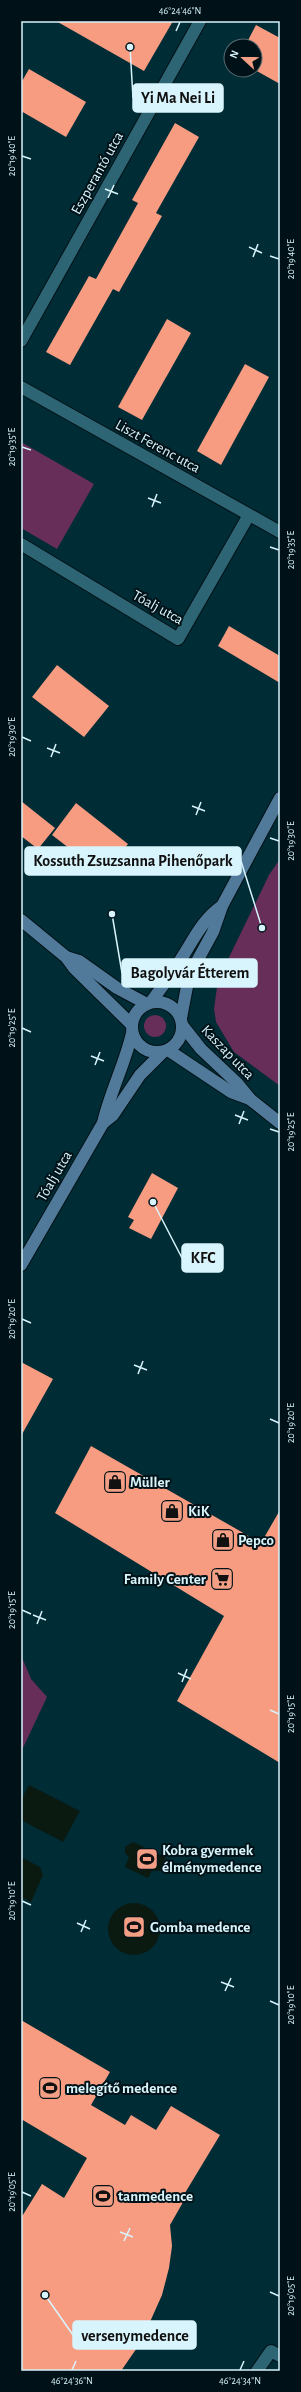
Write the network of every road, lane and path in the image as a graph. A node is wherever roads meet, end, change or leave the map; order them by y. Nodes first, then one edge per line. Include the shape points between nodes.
1 (200, 21) edge
2 (21, 341) edge
3 (21, 387) edge
4 (249, 515) junction
5 (280, 532) edge
6 (21, 544) edge
7 (280, 798) edge
8 (222, 906) junction
9 (21, 920) edge
10 (66, 957) junction
11 (149, 1003) junction
12 (182, 1022) junction
13 (132, 1029) junction
14 (165, 1051) junction
15 (251, 1100) junction
16 (103, 1123) junction
17 (280, 1123) edge
18 (21, 1265) edge
19 (275, 2354) edge
20 (257, 2371) edge

1 - 2 street, Eszperantó utca
3 - 4 street, Liszt Ferenc utca
4 - 5 street, Liszt Ferenc utca
4 - 6 street, Tóalj utca via 178,640
7 - 8 street
8 - 11 street via 209,914 179,963
8 - 12 street via 213,932 189,976
9 - 10 street
10 - 11 street via 79,961 117,988
10 - 13 street
11 - 12 street via 166,1003 177,1011
11 - 13 street via 138,1011
12 - 14 street via 179,1040
12 - 15 street, Kaszap utca via 201,1049
13 - 14 street via 136,1040 147,1050
13 - 16 street, Tóalj utca via 127,1057
14 - 15 street, Kaszap utca via 231,1092
14 - 16 street, Tóalj utca via 140,1075 113,1115
15 - 17 street, Kaszap utca
16 - 18 street, Tóalj utca
19 - 20 street

